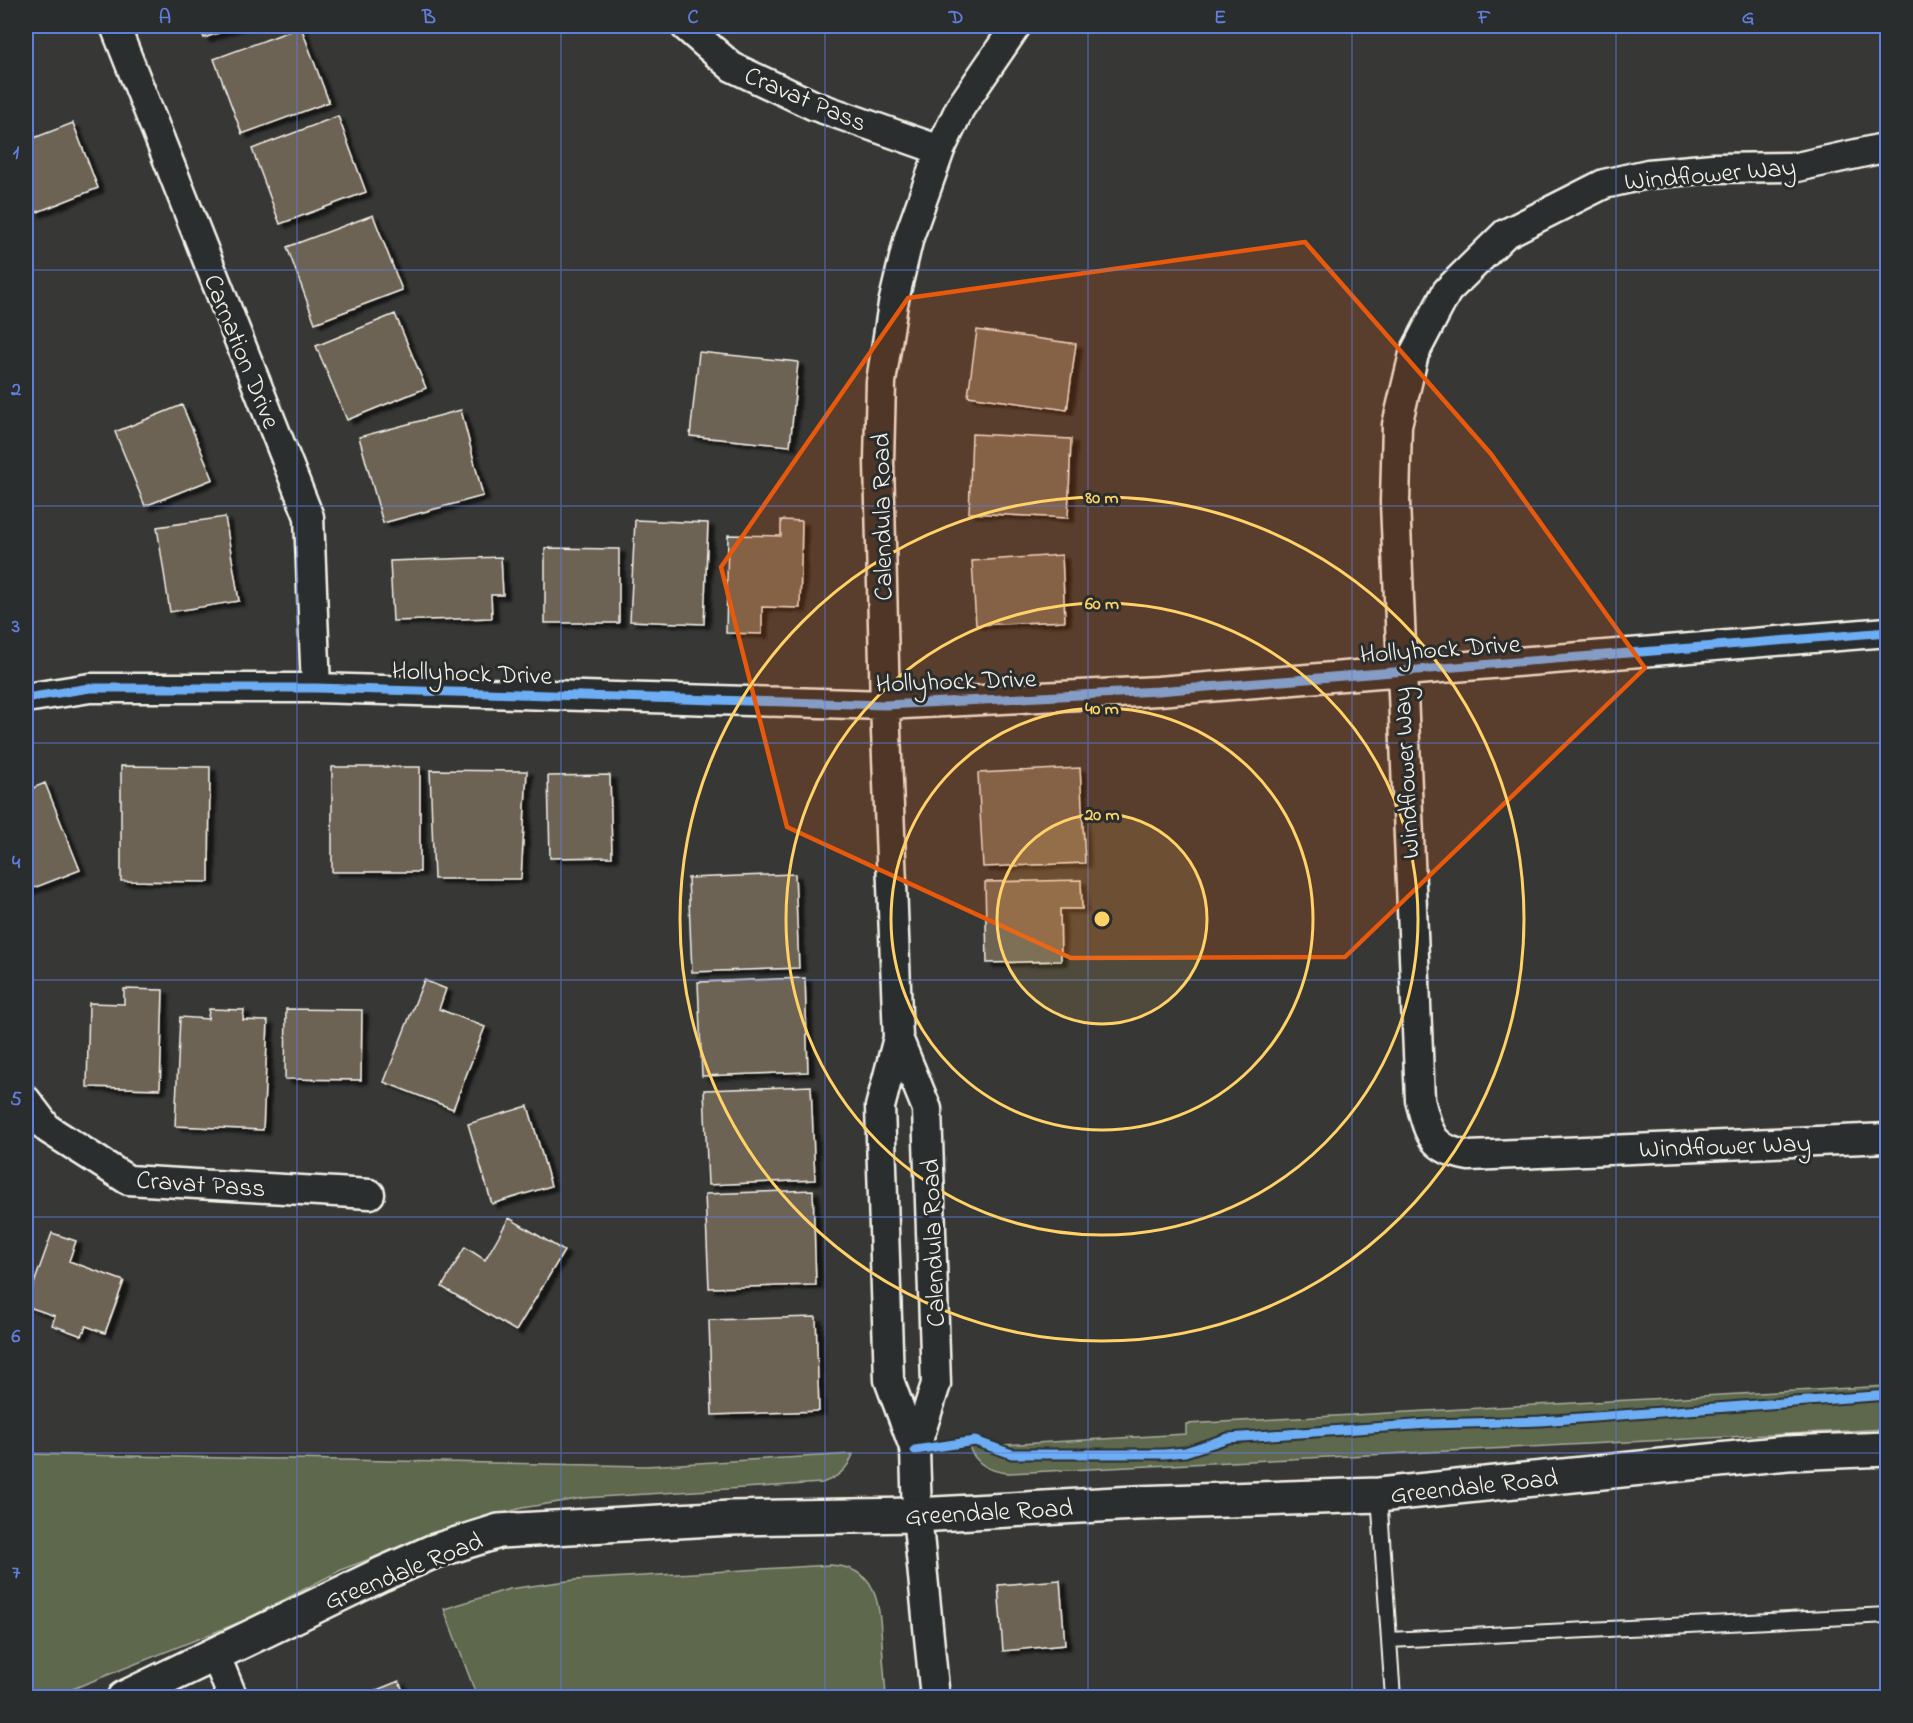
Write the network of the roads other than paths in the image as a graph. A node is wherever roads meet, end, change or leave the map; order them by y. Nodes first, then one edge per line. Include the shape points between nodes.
1 (115, 26) edge
2 (685, 26) edge
3 (1016, 26) edge
4 (1887, 147) edge
5 (940, 150) junction
6 (1887, 632) edge
7 (1400, 672) junction
8 (316, 688) junction
9 (26, 698) edge
10 (885, 705) junction
11 (898, 1038) junction
12 (26, 1100) edge
13 (1887, 1138) edge
14 (370, 1194) dead end
15 (1887, 1449) edge
16 (915, 1450) junction
17 (1379, 1495) junction
18 (918, 1515) junction
19 (1887, 1615) edge
20 (1389, 1640) junction
21 (215, 1654) junction
22 (124, 1698) edge
23 (233, 1698) edge
24 (934, 1698) edge
25 (1393, 1698) edge

1 - 8 street, Carnation Drive via 309,517
2 - 5 street, Cravat Pass via 732,67 815,106
3 - 5 street, Calendula Road via 960,108
4 - 7 street, Windflower Way via 1797,167 1713,168 1648,174 1604,184 1505,234 1447,291 1414,354 1397,425
5 - 10 street, Calendula Road via 909,237 893,303 881,382
6 - 7 street, Hollyhock Drive
7 - 10 street, Hollyhock Drive via 1158,691
7 - 13 street, Windflower Way via 1420,1100 1437,1144 1469,1156
8 - 9 street, Hollyhock Drive via 90,688
8 - 10 street, Hollyhock Drive
10 - 11 street, Calendula Road
11 - 16 street, Calendula Road via 880,1107 889,1380
11 - 16 street, Calendula Road via 927,1109 936,1384
12 - 14 street, Cravat Pass via 48,1129 128,1180
15 - 17 street, Greendale Road via 1787,1453
16 - 18 street, Calendula Road
17 - 18 street, Greendale Road
17 - 20 lane
18 - 21 street, Greendale Road via 731,1518 499,1531 432,1552
18 - 24 street, Calendula Road
19 - 20 lane
20 - 25 lane
21 - 22 street, Greendale Road
21 - 23 street

